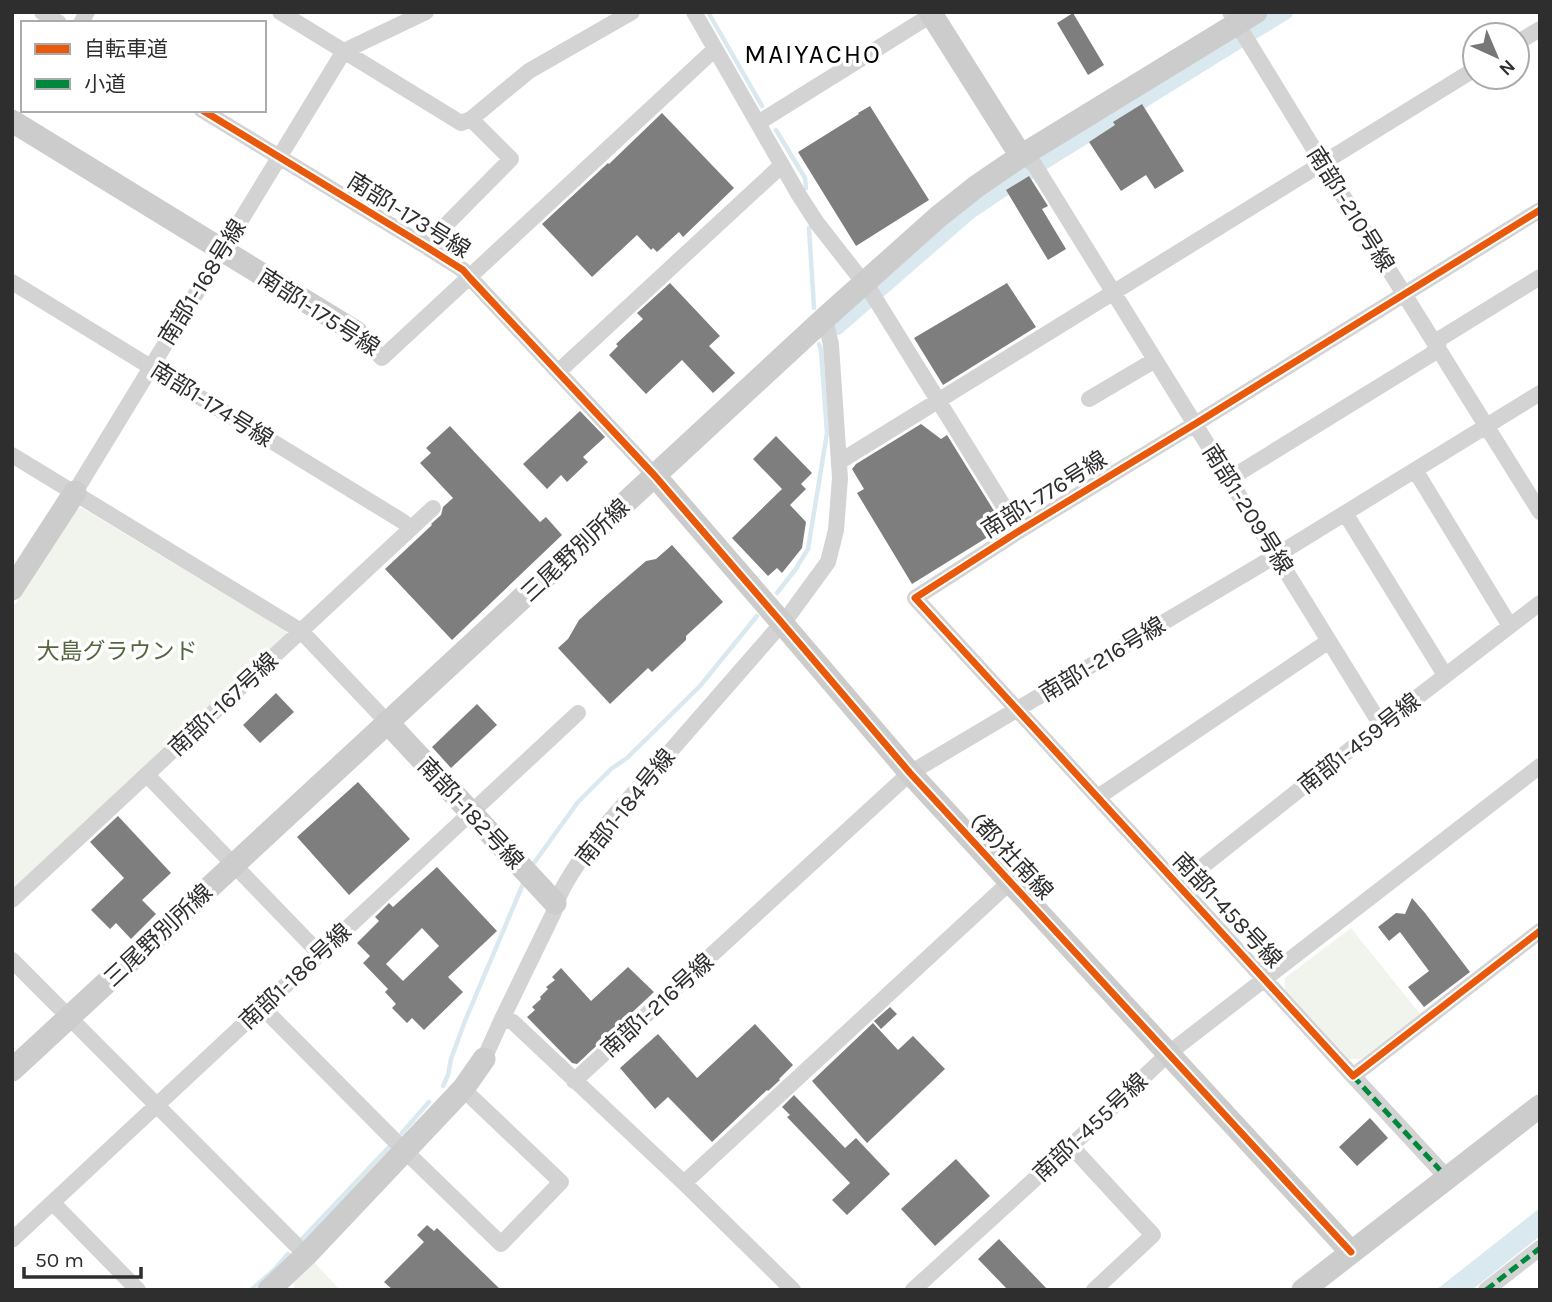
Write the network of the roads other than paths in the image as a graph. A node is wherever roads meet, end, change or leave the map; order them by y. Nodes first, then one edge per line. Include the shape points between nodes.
1 (280, 12) edge
2 (426, 12) edge
3 (632, 12) edge
4 (694, 12) edge
5 (932, 13) edge
6 (1241, 16) edge
7 (301, 17) edge
8 (715, 49) junction
9 (344, 51) junction
10 (1461, 78) edge
11 (205, 112) edge
12 (471, 119) junction
13 (17, 122) edge
14 (758, 123) junction
15 (1021, 156) junction
16 (278, 157) junction
17 (1323, 164) junction
18 (782, 165) junction
19 (1540, 210) edge
20 (425, 246) junction
21 (222, 250) junction
22 (1540, 277) edge
23 (470, 278) junction
24 (12, 282) edge
25 (864, 283) junction
26 (1114, 294) junction
27 (1404, 294) junction
28 (825, 317) junction
29 (356, 332) joint
30 (1437, 345) junction
31 (1155, 360) junction
32 (150, 367) junction
33 (558, 372) junction
34 (1540, 393) edge
35 (1089, 399) dead end
36 (937, 402) junction
37 (1195, 424) junction
38 (1487, 427) junction
39 (839, 462) junction
40 (15, 463) edge
41 (1415, 470) junction
42 (655, 476) junction
43 (1229, 479) junction
44 (75, 492) junction
45 (433, 508) dead end
46 (1540, 512) edge
47 (1345, 513) junction
48 (411, 528) junction
49 (1018, 531) junction
50 (1277, 555) junction
51 (12, 589) edge
52 (915, 598) joint
53 (1540, 603) edge
54 (782, 623) junction
55 (1510, 626) junction
56 (301, 631) junction
57 (1329, 641) junction
58 (1445, 675) junction
59 (1017, 709) junction
60 (578, 713) dead end
61 (387, 722) junction
62 (1381, 724) junction
63 (1540, 766) edge
64 (910, 773) junction
65 (148, 775) junction
66 (1098, 797) junction
67 (472, 812) junction
68 (234, 864) junction
69 (1010, 882) junction
70 (1179, 884) junction
71 (12, 901) edge
72 (555, 903) junction
73 (1540, 932) edge
74 (320, 953) junction
75 (12, 960) edge
76 (1265, 978) junction
77 (262, 1007) junction
78 (68, 1018) junction
79 (502, 1019) junction
80 (1169, 1054) junction
81 (484, 1059) joint
82 (12, 1070) edge
83 (1353, 1076) junction
84 (574, 1081) junction
85 (463, 1089) junction
86 (156, 1106) junction
87 (1538, 1110) edge
88 (1071, 1146) junction
89 (404, 1150) junction
90 (1440, 1170) dead end
91 (684, 1183) junction
92 (53, 1203) junction
93 (12, 1240) edge
94 (1540, 1248) edge
95 (1351, 1252) junction
96 (306, 1255) junction
97 (276, 1287) edge
98 (138, 1290) edge
99 (793, 1290) edge
100 (913, 1290) edge
101 (1094, 1290) edge
102 (1303, 1290) edge
103 (1486, 1290) edge

1 - 7 street
2 - 9 street
3 - 12 street via 529,71
4 - 8 street
5 - 14 street
5 - 15 street
6 - 15 street, 三尾野別所線
6 - 17 street, 南部1-210号線
7 - 9 street
8 - 14 street
8 - 23 street, 南部1-175号線
9 - 12 street via 461,123
9 - 16 street, 南部1-168号線
10 - 17 street
11 - 16 street, 南部1-173号線
12 - 20 street via 511,159
13 - 21 street, 南部1-175号線
14 - 18 street
15 - 25 street, 三尾野別所線 via 957,200
15 - 26 street, 南部1-209号線 via 1034,164
16 - 20 street, 南部1-173号線
16 - 21 street, 南部1-168号線
17 - 26 street
17 - 27 street, 南部1-210号線
18 - 25 street via 817,223
18 - 33 street
19 - 27 street, 南部1-776号線
20 - 23 street, 南部1-173号線
21 - 29 street, 南部1-175号線
21 - 32 street, 南部1-168号線
22 - 30 street via 1441,338
23 - 29 street, 南部1-175号線 via 382,358
23 - 33 street, 南部1-173号線
24 - 32 street, 南部1-174号線
25 - 28 street, 三尾野別所線
25 - 36 street
26 - 31 street, 南部1-209号線
26 - 36 street
27 - 30 street, 南部1-210号線
27 - 37 street, 南部1-776号線
28 - 39 street, 南部1-184号線
28 - 42 street, 三尾野別所線
30 - 38 street, 南部1-210号線
30 - 43 street via 1432,354
31 - 35 street
31 - 37 street, 南部1-209号線
32 - 44 street, 南部1-168号線
32 - 48 street, 南部1-174号線
33 - 42 street, 南部1-173号線
34 - 38 street, 南部1-216号線
36 - 39 street
36 - 49 street
37 - 43 street, 南部1-209号線
37 - 49 street, 南部1-776号線
38 - 41 street, 南部1-216号線
38 - 46 street, 南部1-210号線
39 - 54 street, 南部1-184号線 via 839,504 828,562
40 - 44 street
41 - 47 street, 南部1-216号線
41 - 55 street
42 - 54 street, (都)社南線
42 - 61 street, 三尾野別所線
43 - 50 street, 南部1-209号線
44 - 51 street, 南部1-168号線
44 - 56 street
45 - 48 street, 南部1-167号線
47 - 50 street, 南部1-216号線
47 - 58 street
48 - 56 street, 南部1-167号線
49 - 52 street, 南部1-776号線
50 - 57 street, 南部1-209号線
50 - 59 street, 南部1-216号線
52 - 59 street, 南部1-458号線
53 - 55 street, 南部1-459号線
54 - 64 street, (都)社南線
54 - 72 street, 南部1-184号線 via 599,833
55 - 58 street, 南部1-459号線
56 - 61 street
56 - 65 street, 南部1-167号線
57 - 62 street, 南部1-209号線
57 - 66 street
58 - 62 street, 南部1-459号線
59 - 64 street, 南部1-216号線
59 - 66 street, 南部1-458号線
60 - 67 street, 南部1-186号線
61 - 67 street, 南部1-182号線
61 - 68 street, 三尾野別所線
62 - 70 street, 南部1-459号線
63 - 76 street, 南部1-455号線
64 - 69 street, (都)社南線
64 - 84 street, 南部1-216号線
65 - 68 street
65 - 71 street, 南部1-167号線
66 - 70 street, 南部1-458号線
67 - 72 street, 南部1-182号線
67 - 74 street, 南部1-186号線
68 - 74 street
68 - 78 street, 三尾野別所線
69 - 80 street, (都)社南線
69 - 91 street
70 - 76 street, 南部1-458号線
72 - 79 street, 南部1-184号線
73 - 83 street
74 - 77 street, 南部1-186号線
75 - 78 street
76 - 80 street, 南部1-455号線
76 - 83 street, 南部1-458号線
77 - 86 street, 南部1-186号線
77 - 89 street
78 - 82 street, 三尾野別所線
78 - 86 street
79 - 81 street, 南部1-184号線
79 - 84 street via 513,1022
80 - 88 street, 南部1-455号線
80 - 95 street, (都)社南線
81 - 85 street, 南部1-184号線
83 - 90 street, 南部1-458号線
84 - 91 street
85 - 89 street, 南部1-184号線
85 - 89 street via 561,1182 501,1244
86 - 92 street, 南部1-186号線
86 - 96 street
87 - 95 street
88 - 100 street, 南部1-455号線
88 - 101 street via 1153,1235
89 - 96 street, 南部1-184号線
91 - 99 street
92 - 93 street, 南部1-186号線
92 - 98 street
94 - 103 street
95 - 102 street
96 - 97 street, 南部1-184号線

